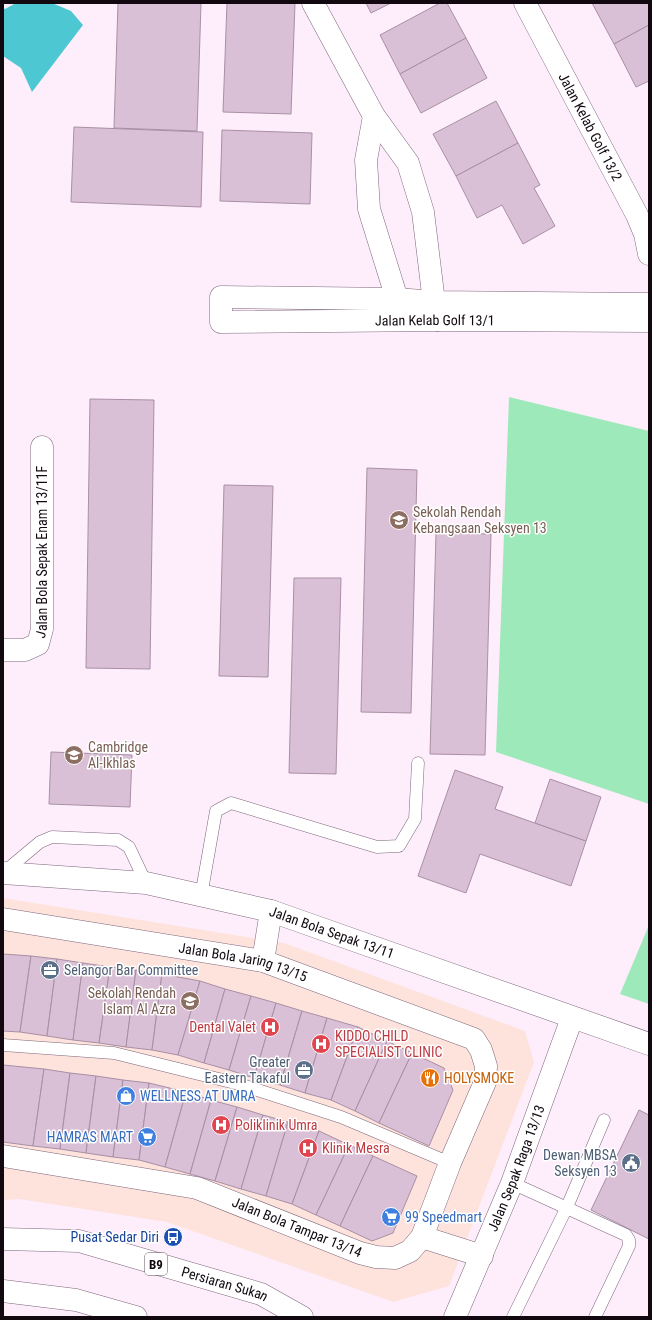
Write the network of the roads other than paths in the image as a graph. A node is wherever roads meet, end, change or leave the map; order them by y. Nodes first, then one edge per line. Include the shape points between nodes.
1 (313, 3) edge
2 (525, 3) edge
3 (374, 116) junction
4 (649, 254) edge
5 (649, 304) edge
6 (399, 310) junction
7 (435, 311) junction
8 (649, 320) edge
9 (221, 322) dead end
10 (42, 447) dead end
11 (3, 650) edge
12 (418, 763) dead end
13 (3, 873) edge
14 (146, 883) junction
15 (201, 896) junction
16 (271, 911) junction
17 (3, 919) edge
18 (263, 961) junction
19 (572, 1018) junction
20 (474, 1039) joint
21 (649, 1044) edge
22 (3, 1045) edge
23 (604, 1120) dead end
24 (3, 1156) edge
25 (450, 1163) junction
26 (512, 1183) junction
27 (567, 1207) junction
28 (422, 1237) junction
29 (3, 1239) edge
30 (482, 1256) junction
31 (3, 1291) edge
32 (136, 1317) edge
33 (302, 1317) edge
34 (456, 1317) edge
35 (513, 1317) edge
36 (596, 1317) edge

1 - 3 street
2 - 4 street, Jalan Kelab Golf 13/2 via 637,215 645,234
3 - 6 street via 366,160 369,209
3 - 7 street via 408,163 423,212
5 - 7 street
6 - 7 street, Jalan Kelab Golf 13/1
6 - 9 street, Jalan Kelab Golf 13/1
7 - 8 street, Jalan Kelab Golf 13/1
10 - 11 street, Jalan Bola Sepak Enam 13/11F via 42,629 38,644 25,650
12 - 15 lane via 415,819 399,846 377,847 232,802 216,811
13 - 14 street, Jalan Bola Sepak 13/11
13 - 14 lane via 40,842 52,837 118,840 129,847
14 - 15 street, Jalan Bola Sepak 13/11
15 - 16 street, Jalan Bola Sepak 13/11
16 - 18 street
16 - 19 street, Jalan Bola Sepak 13/11
17 - 18 street, Jalan Bola Jaring 13/15
18 - 20 street, Jalan Bola Jaring 13/15
19 - 21 street, Jalan Bola Sepak 13/11
19 - 26 street, Jalan Sepak Raga 13/13
20 - 25 street, Jalan Bola Tampar 13/14 via 486,1066 486,1082
22 - 25 lane via 114,1053 239,1084 341,1117
23 - 27 lane
24 - 28 street, Jalan Bola Tampar 13/14 via 197,1188 360,1253 376,1257 395,1258 410,1251
25 - 28 street, Jalan Bola Tampar 13/14
26 - 27 lane
26 - 30 street, Jalan Sepak Raga 13/13
27 - 35 lane
27 - 36 lane via 626,1235 629,1240 629,1246
28 - 30 street
29 - 33 street, Persiaran Sukan / B9 via 79,1241 261,1294
30 - 34 street, Jalan Sepak Raga 13/13
31 - 32 street via 76,1300

